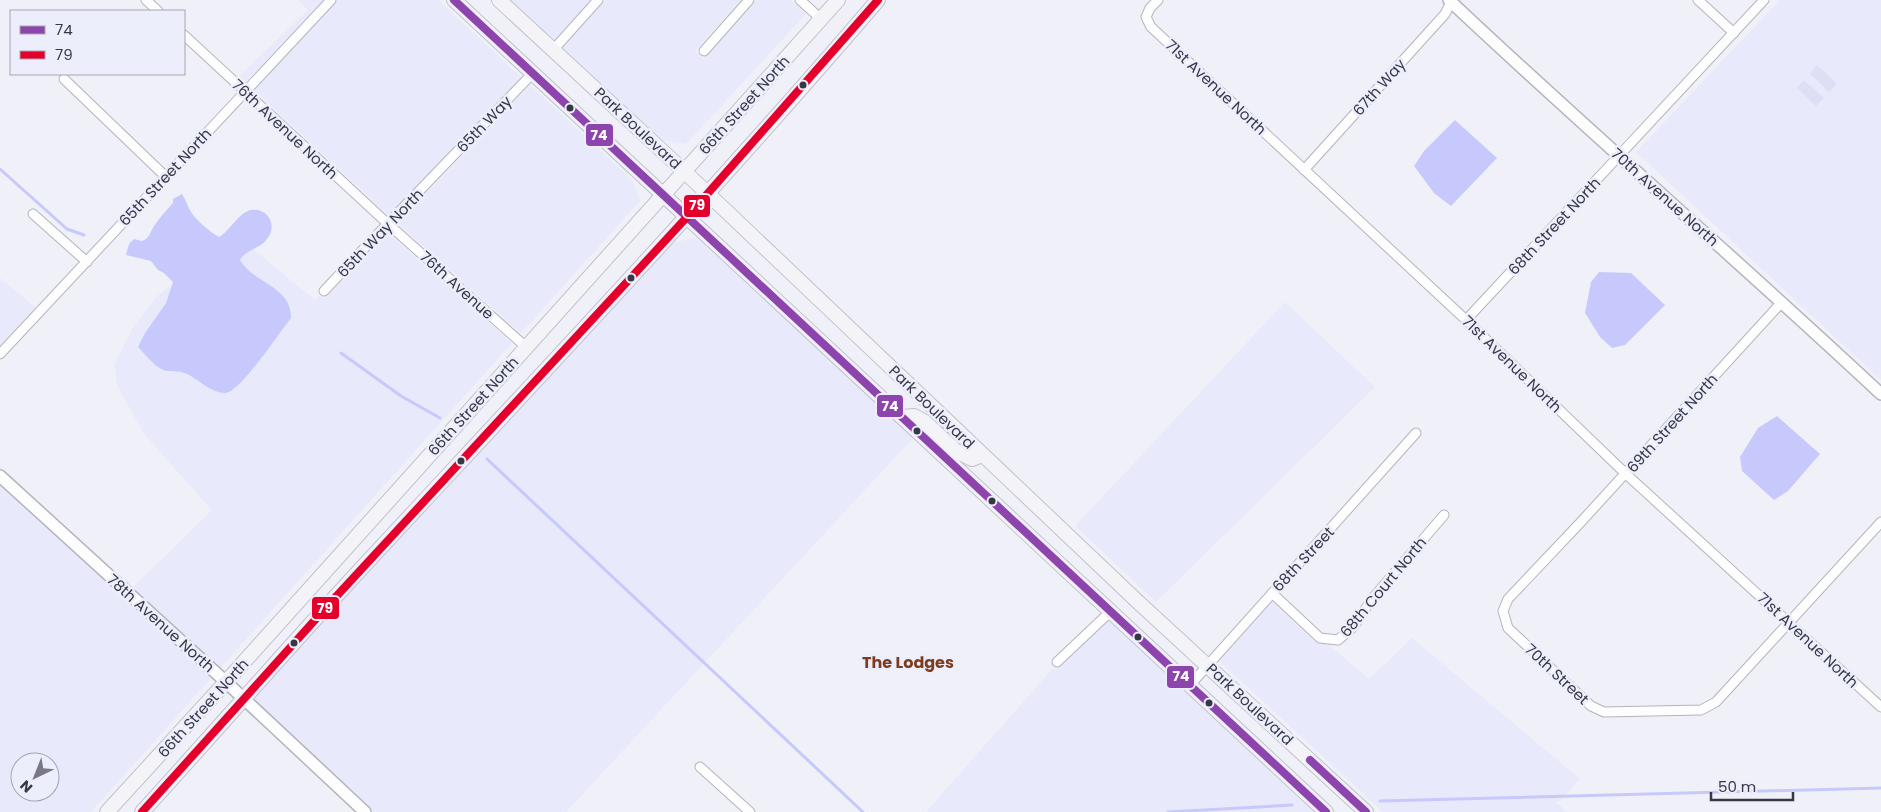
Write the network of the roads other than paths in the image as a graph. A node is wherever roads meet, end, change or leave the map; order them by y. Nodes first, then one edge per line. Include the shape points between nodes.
1 (146, 0) edge
2 (330, 0) edge
3 (454, 0) edge
4 (499, 0) edge
5 (598, 0) edge
6 (749, 0) edge
7 (800, 0) edge
8 (838, 0) edge
9 (878, 0) edge
10 (1158, 0) edge
11 (1698, 0) edge
12 (1764, 0) edge
13 (1450, 1) edge
14 (157, 10) edge
15 (821, 19) junction
16 (1734, 33) junction
17 (185, 36) edge
18 (554, 49) junction
19 (704, 51) dead end
20 (533, 73) junction
21 (64, 79) dead end
22 (245, 92) junction
23 (1618, 156) junction
24 (1304, 170) junction
25 (685, 172) junction
26 (165, 176) junction
27 (436, 176) joint
28 (707, 193) junction
29 (664, 195) junction
30 (33, 214) dead end
31 (685, 217) junction
32 (387, 223) junction
33 (87, 262) junction
34 (324, 291) dead end
35 (1782, 302) junction
36 (1466, 320) junction
37 (526, 346) junction
38 (0, 354) edge
39 (1881, 394) edge
40 (902, 417) junction
41 (1416, 433) dead end
42 (982, 455) junction
43 (1626, 474) junction
44 (0, 476) edge
45 (1444, 515) dead end
46 (1881, 522) edge
47 (1561, 544) joint
48 (1272, 593) junction
49 (1111, 611) junction
50 (1789, 623) junction
51 (1057, 662) dead end
52 (1208, 665) junction
53 (226, 682) junction
54 (1190, 686) junction
55 (244, 700) junction
56 (1881, 707) edge
57 (700, 767) dead end
58 (107, 812) edge
59 (142, 812) edge
60 (365, 812) edge
61 (750, 812) edge
62 (1326, 812) edge
63 (1366, 812) edge

1 - 14 street
2 - 22 street, 65th Street North
3 - 20 main road, Park Boulevard
4 - 18 main road, Park Boulevard
5 - 18 street
6 - 19 street
7 - 15 street
8 - 15 main road, 66th Street North
9 - 28 main road, 66th Street North
10 - 24 street, 71st Avenue North via 1146,17 1151,27
11 - 16 street
12 - 16 street, 68th Street North
13 - 23 street, 70th Avenue North
13 - 24 street, 67th Way via 1445,14
15 - 25 main road, 66th Street North
16 - 23 street, 68th Street North
17 - 22 street, 76th Avenue North
18 - 25 main road, Park Boulevard
20 - 27 street, 65th Way
20 - 29 main road, Park Boulevard
21 - 26 street
22 - 26 street, 65th Street North
22 - 32 street, 76th Avenue North
23 - 35 street, 70th Avenue North
23 - 36 street, 68th Street North
24 - 36 street, 71st Avenue North
25 - 28 main road, Park Boulevard
25 - 29 main road, 66th Street North
26 - 33 street, 65th Street North
27 - 32 street, 65th Way North
28 - 31 main road, 66th Street North
28 - 42 main road, Park Boulevard
29 - 31 main road, Park Boulevard
29 - 37 main road, 66th Street North
30 - 33 street
31 - 40 main road, Park Boulevard
31 - 55 main road, 66th Street North
32 - 34 street, 65th Way North
32 - 37 street, 76th Avenue
33 - 38 street, 65th Street North
35 - 39 street, 70th Avenue North
35 - 43 street, 69th Street North
36 - 43 street, 71st Avenue North
37 - 53 main road, 66th Street North
40 - 42 main road via 914,416 925,422 956,451 972,459
40 - 49 main road, Park Boulevard
41 - 48 street, 68th Street
42 - 52 main road, Park Boulevard
43 - 47 street, 69th Street North
43 - 50 street, 71st Avenue North
44 - 53 street, 78th Avenue North
45 - 48 street, 68th Court North via 1372,599 1354,626 1338,640 1320,638
46 - 50 street
47 - 50 street, 70th Street via 1508,599 1503,611 1508,628 1591,706 1604,712 1701,710 1716,702
48 - 52 street, 68th Street
49 - 51 street
49 - 54 main road, Park Boulevard
50 - 56 street, 71st Avenue North
52 - 54 street, 68th Street
52 - 63 main road, Park Boulevard
53 - 55 street, 78th Avenue North
53 - 58 main road, 66th Street North
54 - 62 main road, Park Boulevard
55 - 59 main road, 66th Street North
55 - 60 street, 78th Avenue North
57 - 61 street

